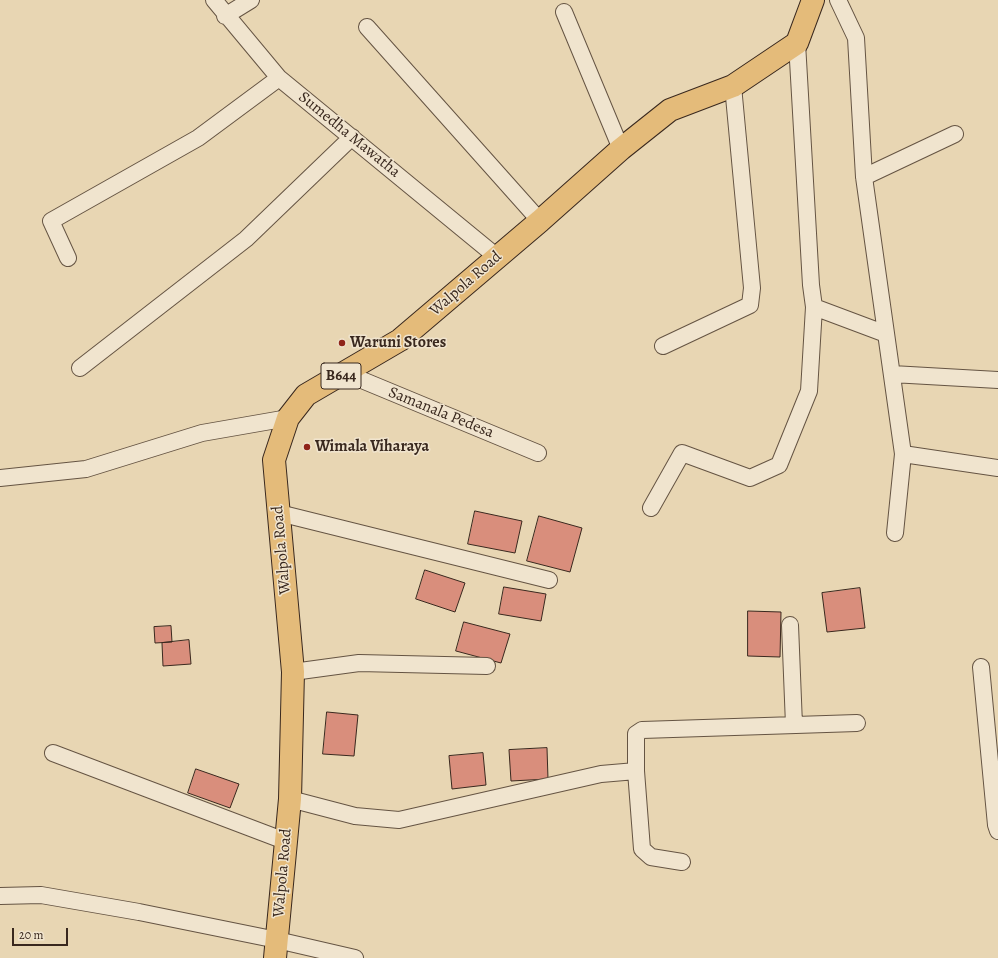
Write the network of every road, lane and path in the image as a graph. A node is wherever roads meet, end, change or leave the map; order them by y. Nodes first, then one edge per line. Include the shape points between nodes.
1 (214, 0) edge
2 (251, 0) edge
3 (813, 0) edge
4 (838, 0) edge
5 (564, 12) dead end
6 (225, 16) junction
7 (367, 27) dead end
8 (797, 43) junction
9 (279, 78) junction
10 (733, 86) junction
11 (955, 134) dead end
12 (352, 137) junction
13 (621, 149) junction
14 (864, 177) junction
15 (540, 221) junction
16 (497, 257) junction
17 (68, 258) dead end
18 (814, 307) junction
19 (886, 334) junction
20 (663, 346) dead end
21 (80, 368) dead end
22 (345, 373) junction
23 (892, 374) junction
24 (998, 380) edge
25 (288, 418) junction
26 (538, 453) dead end
27 (903, 454) junction
28 (998, 468) edge
29 (0, 478) edge
30 (651, 508) dead end
31 (278, 513) junction
32 (895, 533) dead end
33 (549, 580) dead end
34 (790, 625) dead end
35 (487, 666) dead end
36 (981, 667) dead end
37 (293, 672) junction
38 (857, 723) dead end
39 (794, 725) junction
40 (53, 753) dead end
41 (636, 771) junction
42 (290, 799) junction
43 (998, 831) edge
44 (285, 841) junction
45 (682, 862) dead end
46 (0, 896) edge
47 (276, 949) edge
48 (355, 958) edge

1 - 6 street, Sumedha Mawatha
2 - 6 street
3 - 8 main road
4 - 14 street via 856,38
5 - 13 street
6 - 9 street, Sumedha Mawatha
7 - 15 street
8 - 10 main road, Walpola Road / B644
8 - 18 street
9 - 12 street, Sumedha Mawatha
9 - 17 street via 198,138 51,221
10 - 13 main road, Walpola Road / B644 via 670,110
10 - 20 street via 752,288 750,305
11 - 14 street
12 - 16 street, Sumedha Mawatha
12 - 21 street via 246,239
13 - 15 main road, Walpola Road / B644
14 - 19 street
15 - 16 main road, Walpola Road / B644
16 - 22 main road, Walpola Road / B644 via 400,340
18 - 19 street
18 - 30 street via 809,391 779,464 750,478 682,453
19 - 23 street
22 - 25 main road, Walpola Road / B644 via 306,395
22 - 26 street, Samanala Pedesa
23 - 24 street
23 - 27 street
25 - 29 street via 202,433 86,469
25 - 31 main road, Walpola Road / B644 via 274,460
27 - 28 street
27 - 32 street
31 - 33 street
31 - 37 main road, Walpola Road / B644
34 - 39 street
35 - 37 street via 360,663
36 - 43 street
37 - 42 main road, Walpola Road / B644
38 - 39 street
39 - 41 street via 642,730 636,734
40 - 44 street
41 - 42 street via 601,774 399,820 355,816
41 - 45 street via 642,849 650,857
42 - 44 main road, Walpola Road / B644
44 - 47 main road, Walpola Road / B644
46 - 47 street via 41,895 139,912
47 - 48 street

